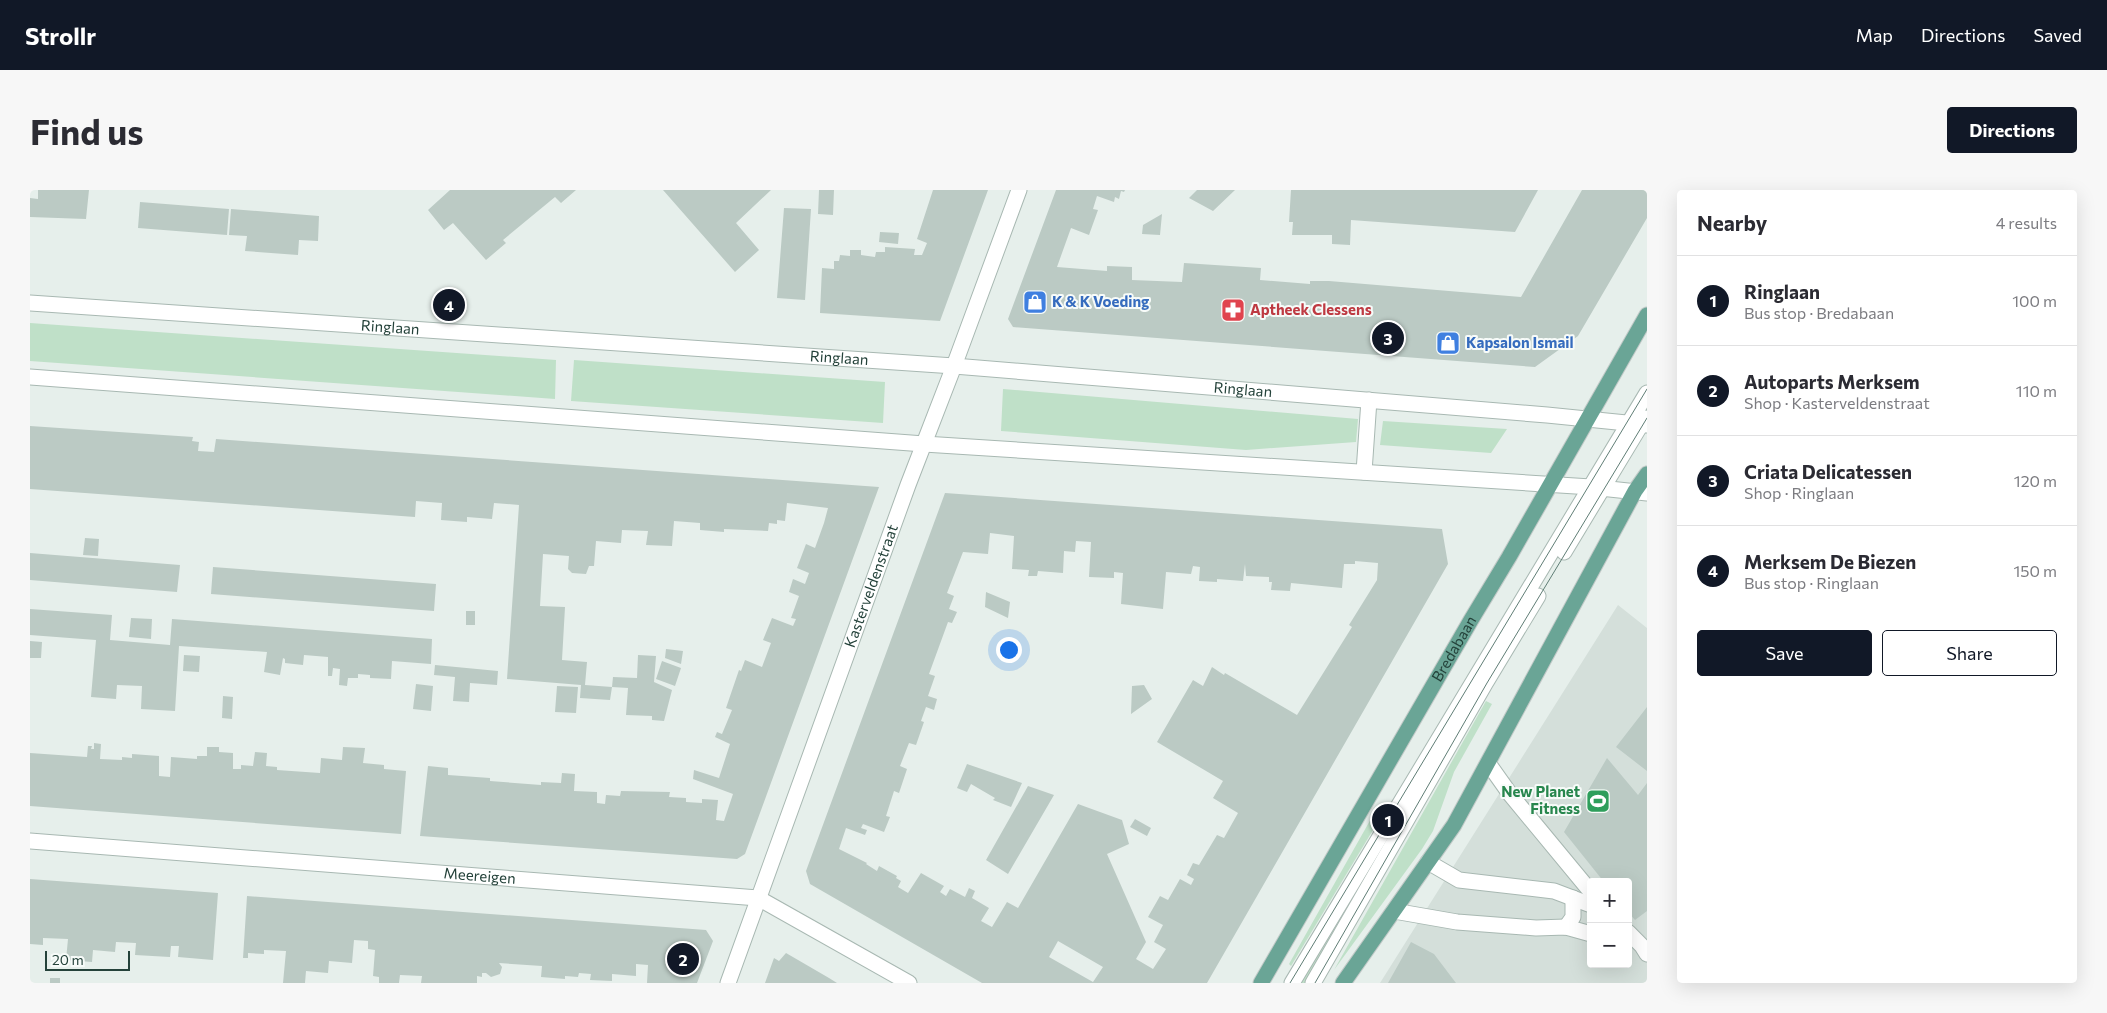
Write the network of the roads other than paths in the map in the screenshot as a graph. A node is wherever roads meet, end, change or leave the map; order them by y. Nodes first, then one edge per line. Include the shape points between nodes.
1 (1019, 190) edge
2 (30, 303) edge
3 (1647, 315) edge
4 (954, 366) junction
5 (30, 377) edge
6 (1647, 393) edge
7 (1369, 400) junction
8 (1588, 419) junction
9 (1641, 422) edge
10 (924, 444) junction
11 (1364, 472) junction
12 (1647, 474) edge
13 (1550, 485) junction
14 (1597, 488) junction
15 (1641, 492) edge
16 (1488, 763) junction
17 (30, 842) edge
18 (1428, 862) junction
19 (1587, 887) edge
20 (758, 898) junction
21 (1573, 898) junction
22 (1587, 903) edge
23 (1394, 911) junction
24 (1566, 928) junction
25 (1587, 933) edge
26 (728, 983) edge
27 (909, 983) edge
28 (1261, 983) edge
29 (1292, 983) edge
30 (1313, 983) edge
31 (1343, 983) edge

1 - 4 street, Kasterveldenstraat
2 - 4 street, Ringlaan
3 - 8 main road, Bredabaan
4 - 7 street, Ringlaan
4 - 10 street, Kasterveldenstraat
5 - 10 street
6 - 9 street
7 - 8 street, Ringlaan
7 - 11 street
8 - 9 street, Ringlaan
8 - 13 main road, Bredabaan
9 - 14 street
10 - 11 street
10 - 20 street, Kasterveldenstraat
11 - 13 street
12 - 15 main road
13 - 14 street
13 - 28 main road, Bredabaan
14 - 15 street
14 - 29 street
14 - 30 street
15 - 16 main road
16 - 18 main road via 1454,825
16 - 19 street
17 - 20 street, Meereigen
18 - 21 street via 1459,880 1554,891
18 - 23 main road
20 - 26 street, Kasterveldenstraat
20 - 27 street, Meereigen
21 - 22 street
21 - 24 street via 1573,917
23 - 24 street via 1456,922
23 - 31 main road
24 - 25 street

